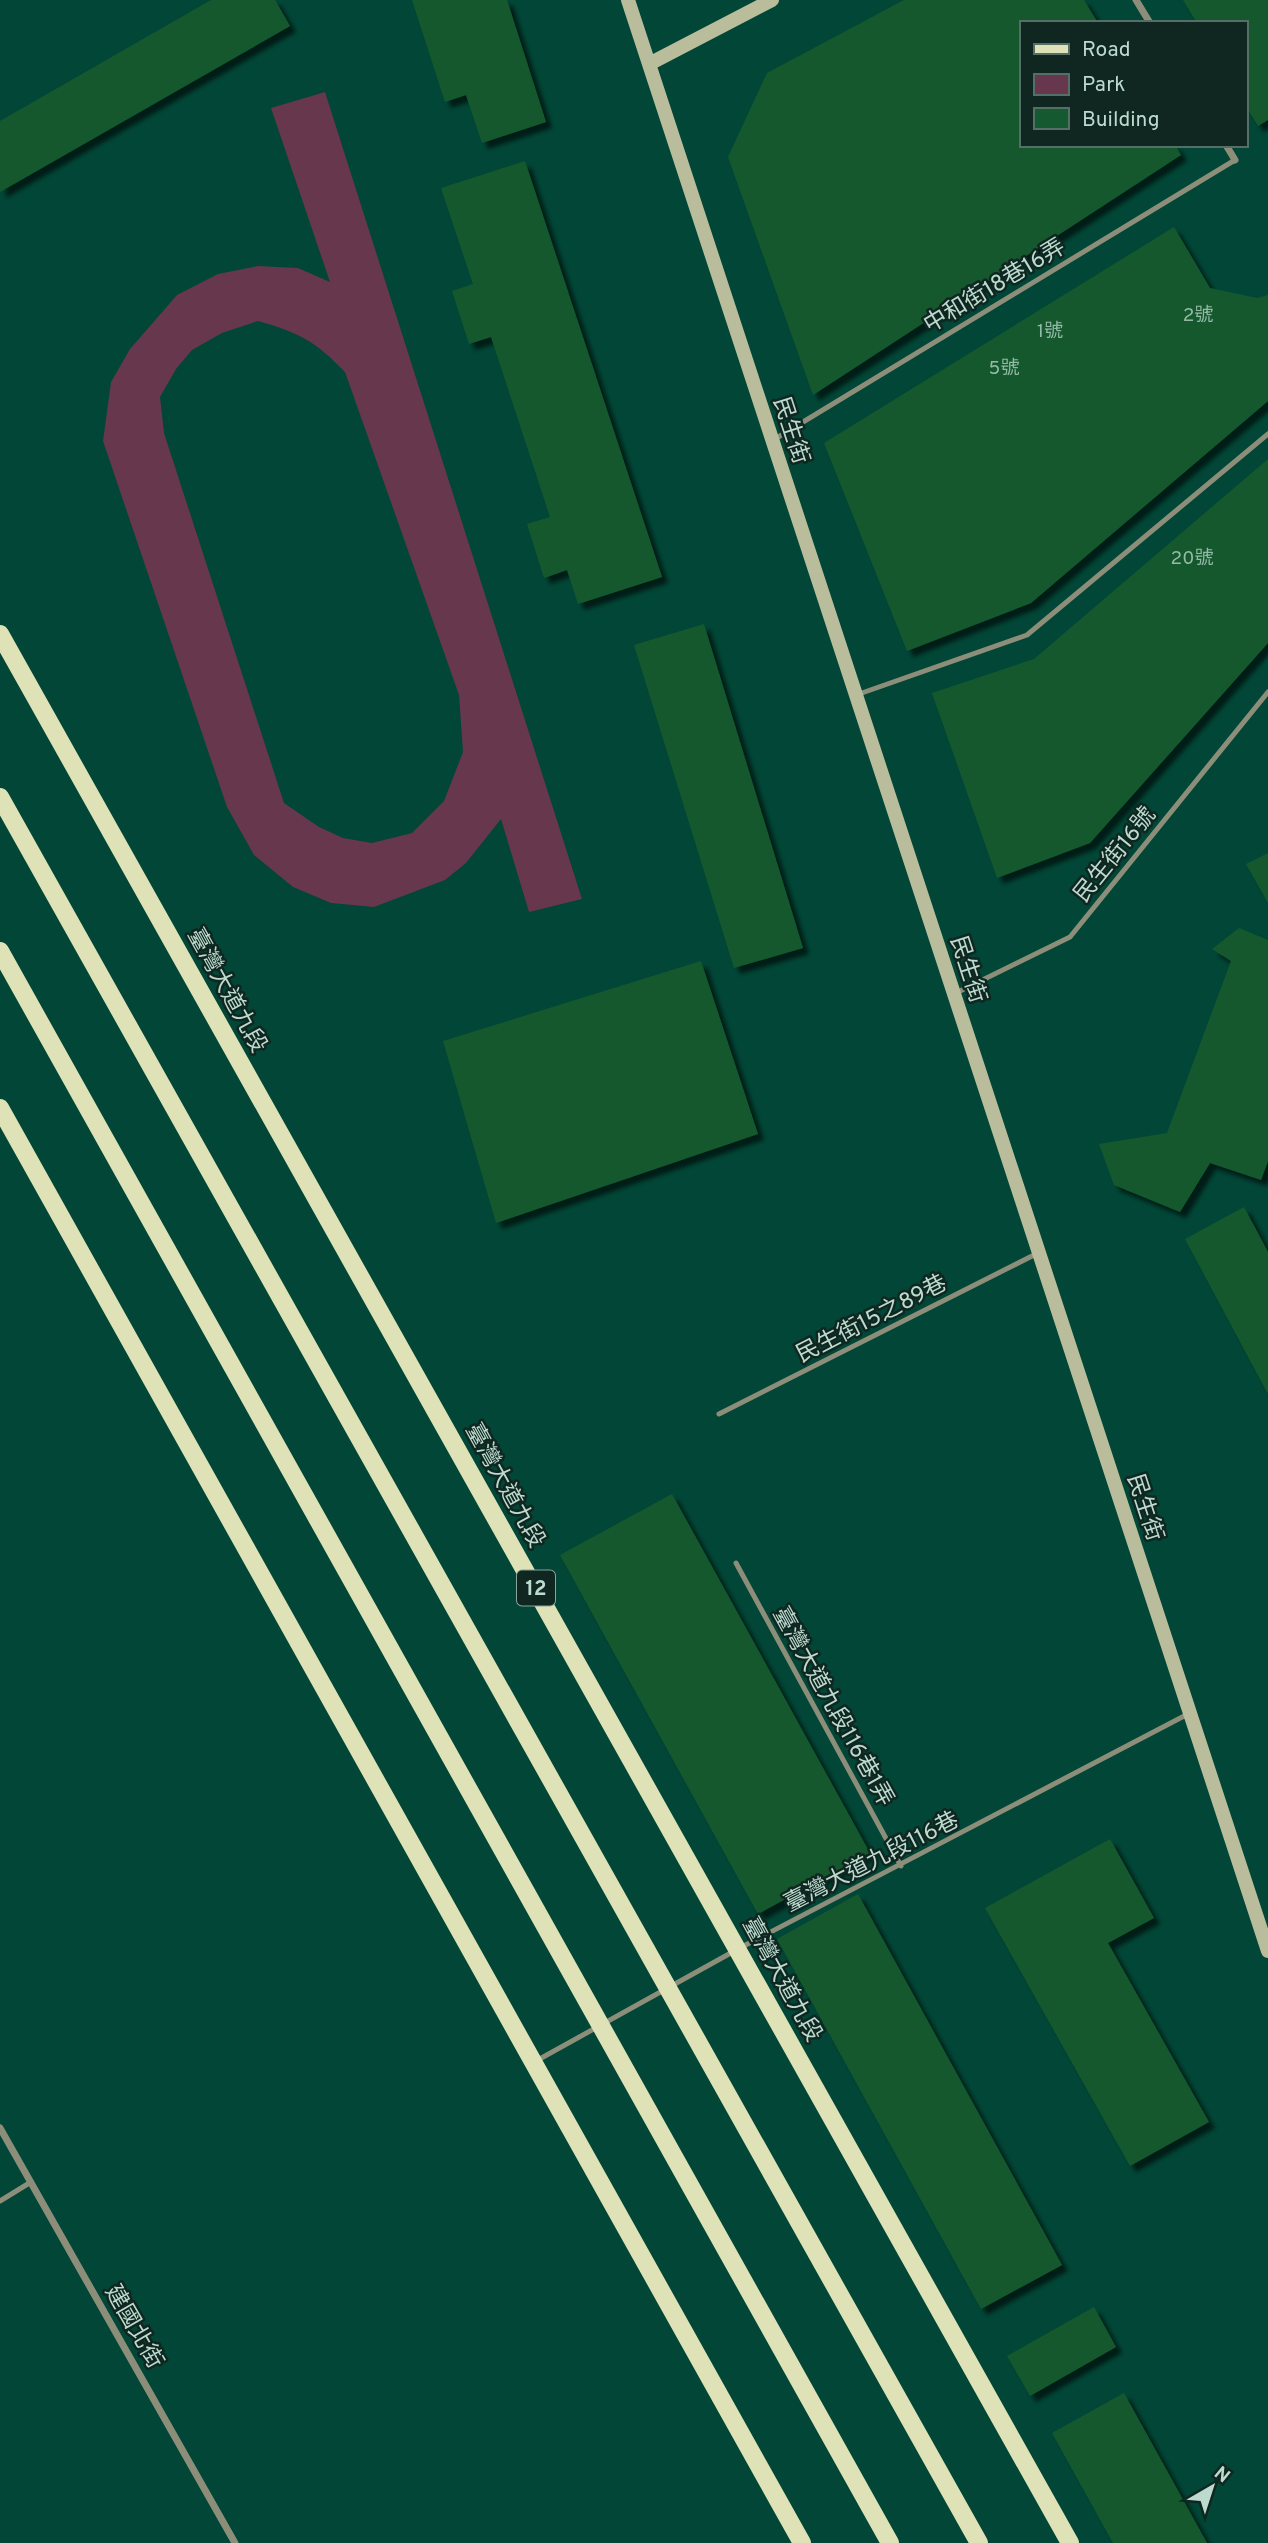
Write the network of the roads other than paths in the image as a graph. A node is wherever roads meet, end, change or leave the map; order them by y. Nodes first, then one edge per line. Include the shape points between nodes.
1 (628, 0) edge
2 (772, 0) edge
3 (1136, 0) edge
4 (1149, 21) edge
5 (649, 64) junction
6 (1227, 147) edge
7 (1235, 160) joint
8 (1268, 434) edge
9 (772, 441) junction
10 (0, 634) edge
11 (1268, 692) edge
12 (856, 695) junction
13 (0, 797) edge
14 (0, 951) edge
15 (953, 994) junction
16 (0, 1108) edge
17 (1038, 1253) junction
18 (719, 1414) dead end
19 (736, 1563) dead end
20 (1191, 1713) junction
21 (901, 1866) junction
22 (738, 1949) junction
23 (1268, 1951) edge
24 (668, 1989) junction
25 (601, 2025) junction
26 (533, 2063) junction
27 (0, 2128) edge
28 (31, 2182) junction
29 (0, 2200) edge
30 (235, 2543) edge
31 (802, 2543) edge
32 (890, 2543) edge
33 (979, 2543) edge
34 (1070, 2543) edge

1 - 5 street, 民生街
2 - 5 street
3 - 4 street
5 - 9 street, 民生街
6 - 7 street
7 - 9 lane, 中和街18巷16弄
8 - 12 lane via 1027,635
9 - 12 street, 民生街
10 - 22 main road, 臺灣大道九段 / 12
11 - 15 lane, 民生街16號 via 1070,937
12 - 15 street, 民生街
13 - 24 main road
14 - 25 main road
15 - 17 street, 民生街
16 - 26 main road
17 - 18 lane, 民生街15之89巷
17 - 20 street, 民生街
19 - 21 lane, 臺灣大道九段116巷1弄
20 - 21 lane, 臺灣大道九段116巷
20 - 23 street, 民生街
21 - 22 lane, 臺灣大道九段116巷
22 - 24 lane, 臺灣大道九段116巷
22 - 34 main road, 臺灣大道九段 / 12
24 - 25 lane, 臺灣大道九段116巷
24 - 33 main road
25 - 26 lane, 臺灣大道九段116巷
25 - 32 main road
26 - 31 main road
27 - 28 street, 建國北街
28 - 29 lane
28 - 30 street, 建國北街

